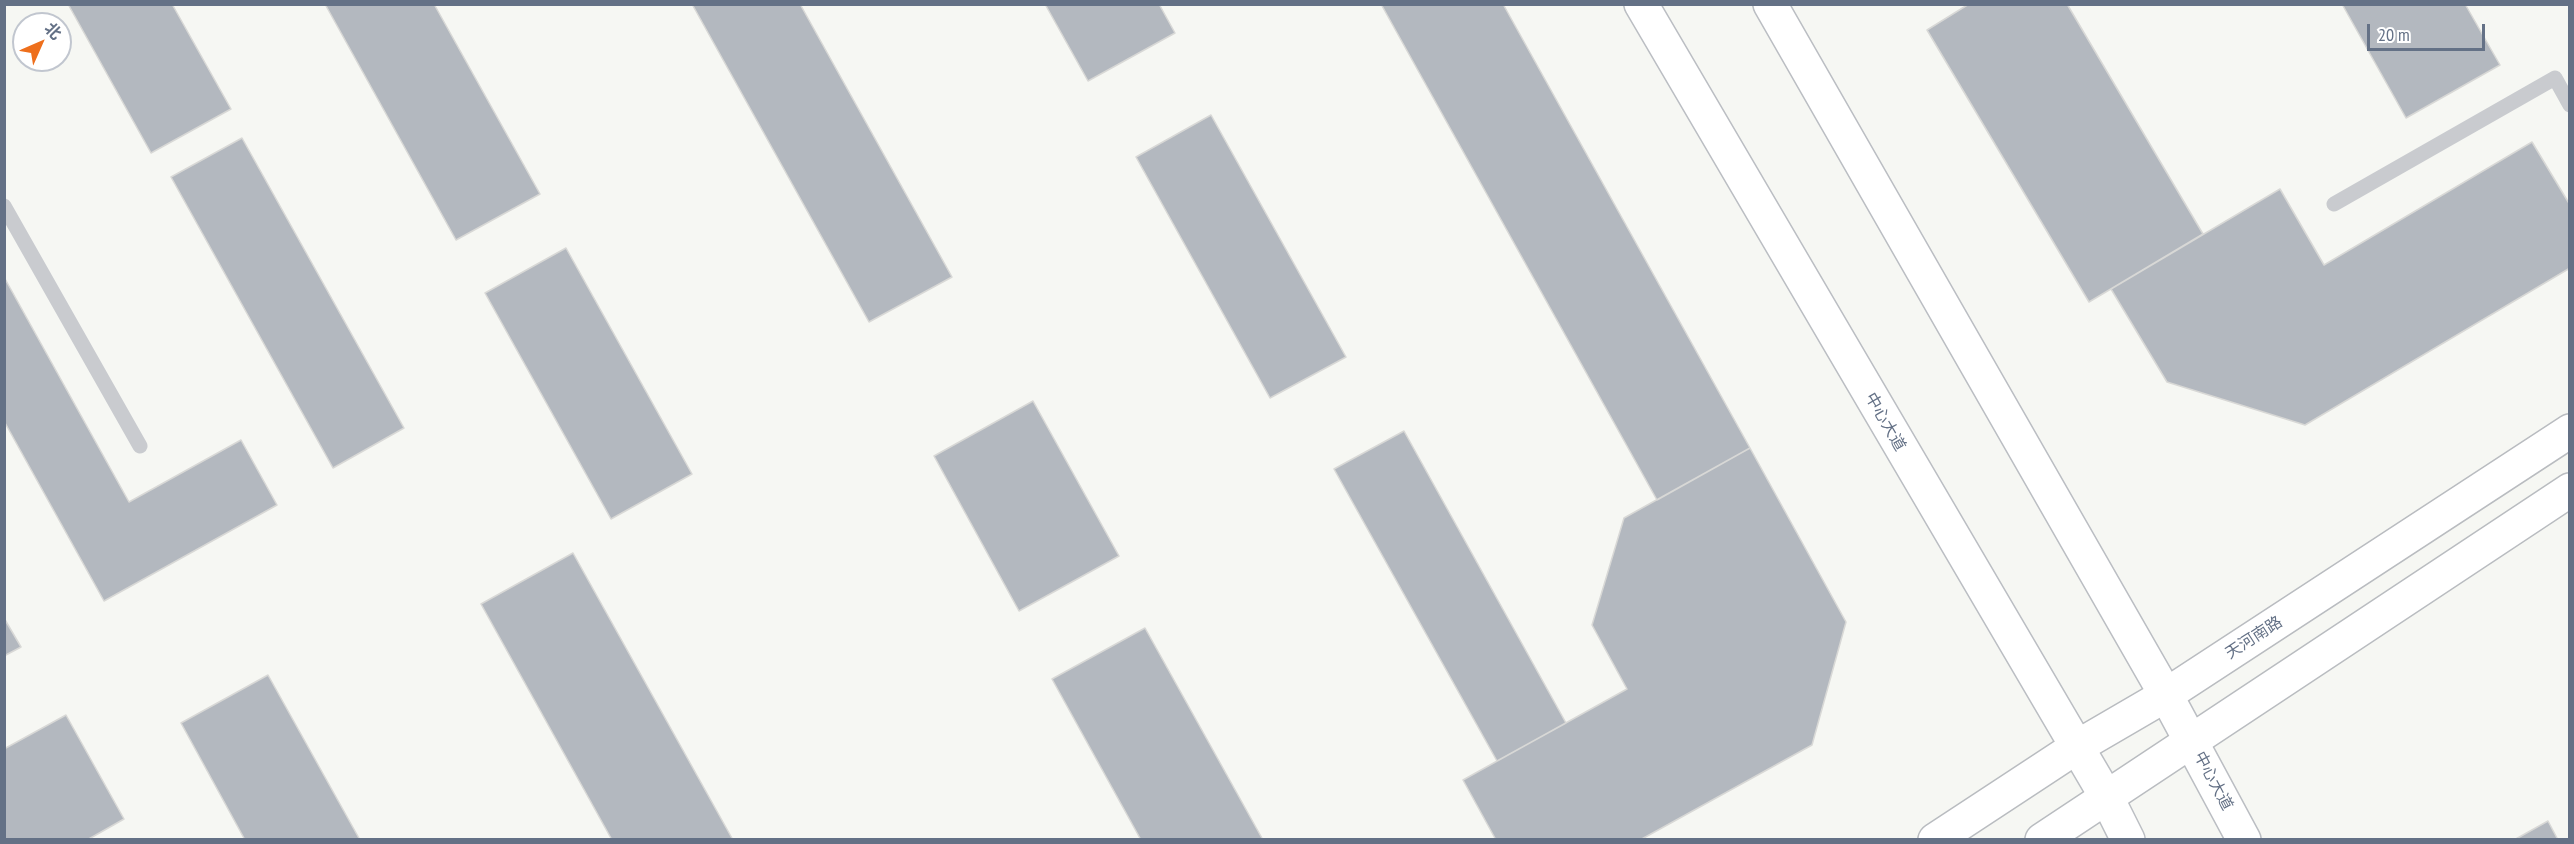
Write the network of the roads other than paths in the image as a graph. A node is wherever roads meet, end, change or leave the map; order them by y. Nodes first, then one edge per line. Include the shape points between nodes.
1 (1641, 4) edge
2 (1770, 4) edge
3 (2570, 105) edge
4 (2334, 204) dead end
5 (4, 206) edge
6 (2570, 431) edge
7 (140, 446) dead end
8 (2570, 490) edge
9 (2166, 695) junction
10 (2192, 740) junction
11 (2075, 748) junction
12 (2107, 798) junction
13 (1935, 840) edge
14 (2042, 840) edge
15 (2128, 840) edge
16 (2244, 840) edge

1 - 11 main road, 中心大道
2 - 9 main road, 中心大道
3 - 4 lane via 2555,78
5 - 7 lane
6 - 9 main road, 天河南路
8 - 10 main road
9 - 10 main road, 中心大道
9 - 11 main road, 天河南路
10 - 12 main road
10 - 16 main road, 中心大道
11 - 12 main road, 中心大道
11 - 13 main road, 天河南路
12 - 14 main road
12 - 15 main road, 中心大道

